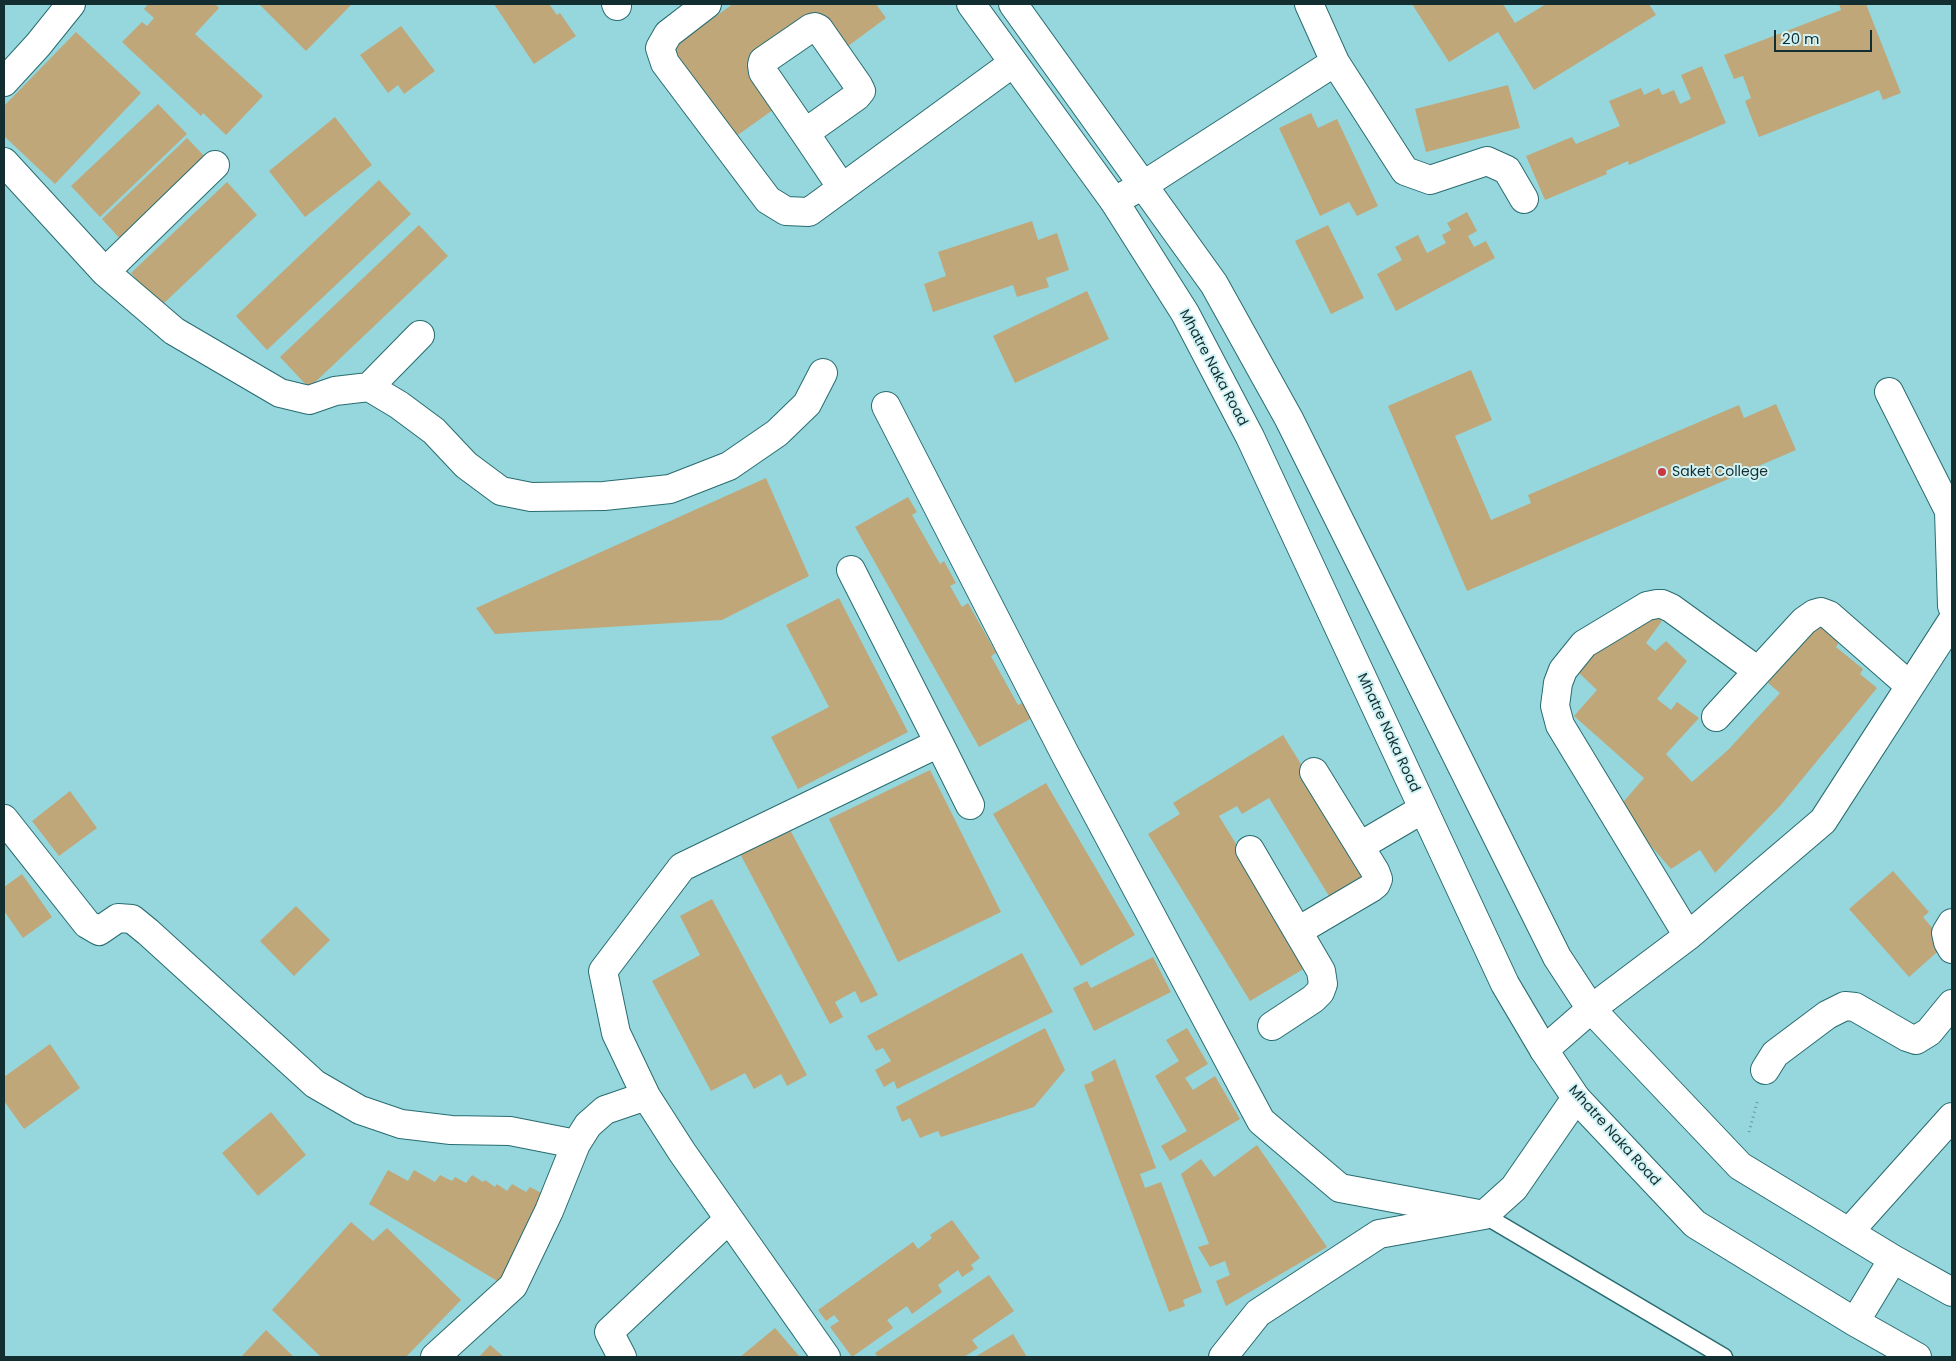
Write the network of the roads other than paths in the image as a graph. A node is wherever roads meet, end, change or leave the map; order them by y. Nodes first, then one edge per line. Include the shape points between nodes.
1 (71, 4) edge
2 (707, 4) edge
3 (971, 4) edge
4 (1013, 4) edge
5 (1309, 4) edge
6 (1335, 62) junction
7 (1013, 63) junction
8 (4, 82) edge
9 (805, 134) dead end
10 (4, 162) edge
11 (215, 165) dead end
12 (1142, 186) junction
13 (842, 188) junction
14 (1524, 199) dead end
15 (1114, 201) junction
16 (105, 272) junction
17 (420, 335) dead end
18 (823, 373) dead end
19 (369, 387) junction
20 (1889, 392) dead end
21 (886, 406) dead end
22 (1289, 419) junction
23 (1250, 437) junction
24 (851, 570) dead end
25 (1952, 606) edge
26 (1952, 621) edge
27 (1758, 671) junction
28 (1910, 686) junction
29 (1716, 717) dead end
30 (939, 743) junction
31 (1314, 772) dead end
32 (970, 805) dead end
33 (1423, 809) junction
34 (4, 819) edge
35 (1360, 846) junction
36 (1250, 850) dead end
37 (1952, 924) edge
38 (1298, 931) junction
39 (1688, 936) junction
40 (1952, 949) edge
41 (1952, 1004) edge
42 (1591, 1010) junction
43 (1272, 1026) dead end
44 (1544, 1050) junction
45 (1765, 1070) road end
46 (646, 1096) junction
47 (1576, 1098) junction
48 (1952, 1117) edge
49 (576, 1144) junction
50 (1484, 1215) junction
51 (729, 1219) junction
52 (1849, 1232) junction
53 (1893, 1259) junction
54 (1952, 1292) edge
55 (1855, 1322) junction
56 (435, 1357) edge
57 (622, 1357) edge
58 (826, 1357) edge
59 (1223, 1357) edge
60 (1724, 1357) edge
61 (1917, 1357) edge

1 - 8 street
2 - 13 street via 668,34 660,48 665,63 768,200 786,211 809,212
3 - 7 street, Mhatre Naka Road
4 - 12 street
5 - 6 street
6 - 12 street
6 - 14 street via 1405,172 1430,180 1487,161 1507,170
7 - 13 street
7 - 15 street, Mhatre Naka Road
9 - 13 street
10 - 16 street
11 - 16 street
12 - 15 street
12 - 22 street via 1214,284
15 - 23 street, Mhatre Naka Road via 1185,313
16 - 19 street via 174,331 280,393 309,400
17 - 19 street
18 - 19 street via 807,404 778,433 729,466 670,489 604,496 531,497 501,491 466,464 434,431
20 - 25 street via 1949,511
21 - 50 street via 1065,754 1261,1120 1340,1188
22 - 23 street
22 - 42 street via 1557,957
23 - 33 street, Mhatre Naka Road
24 - 30 street
26 - 28 street
27 - 28 street via 1804,621 1820,612 1828,615
27 - 29 street
27 - 39 street via 1671,608 1657,604 1647,606 1584,644 1563,670 1558,683 1555,706 1560,725
28 - 39 street via 1823,821
30 - 32 street
30 - 46 street via 682,867 603,971 616,1033
31 - 35 street
33 - 35 street
33 - 44 street, Mhatre Naka Road via 1506,984
34 - 49 street via 87,924 99,931 118,918 132,919 315,1084 330,1093 360,1110 401,1124 451,1130 510,1131
35 - 38 street via 1376,871 1376,884
36 - 38 street
37 - 40 street via 1946,933
38 - 43 street via 1321,971 1323,984 1314,999
39 - 42 street
41 - 45 street via 1929,1032 1916,1040 1855,1007 1844,1006 1776,1054
42 - 44 street
42 - 52 street via 1740,1166
44 - 47 street, Mhatre Naka Road
46 - 49 street via 605,1110 588,1125
46 - 51 street
47 - 50 street via 1514,1188
47 - 55 street, Mhatre Naka Road via 1695,1224
48 - 52 street
49 - 56 street via 513,1286
50 - 59 street via 1379,1234 1258,1312
50 - 60 lane
51 - 57 street via 609,1332
51 - 58 street
52 - 53 street
53 - 54 street
53 - 55 street
55 - 61 street, Mhatre Naka Road

